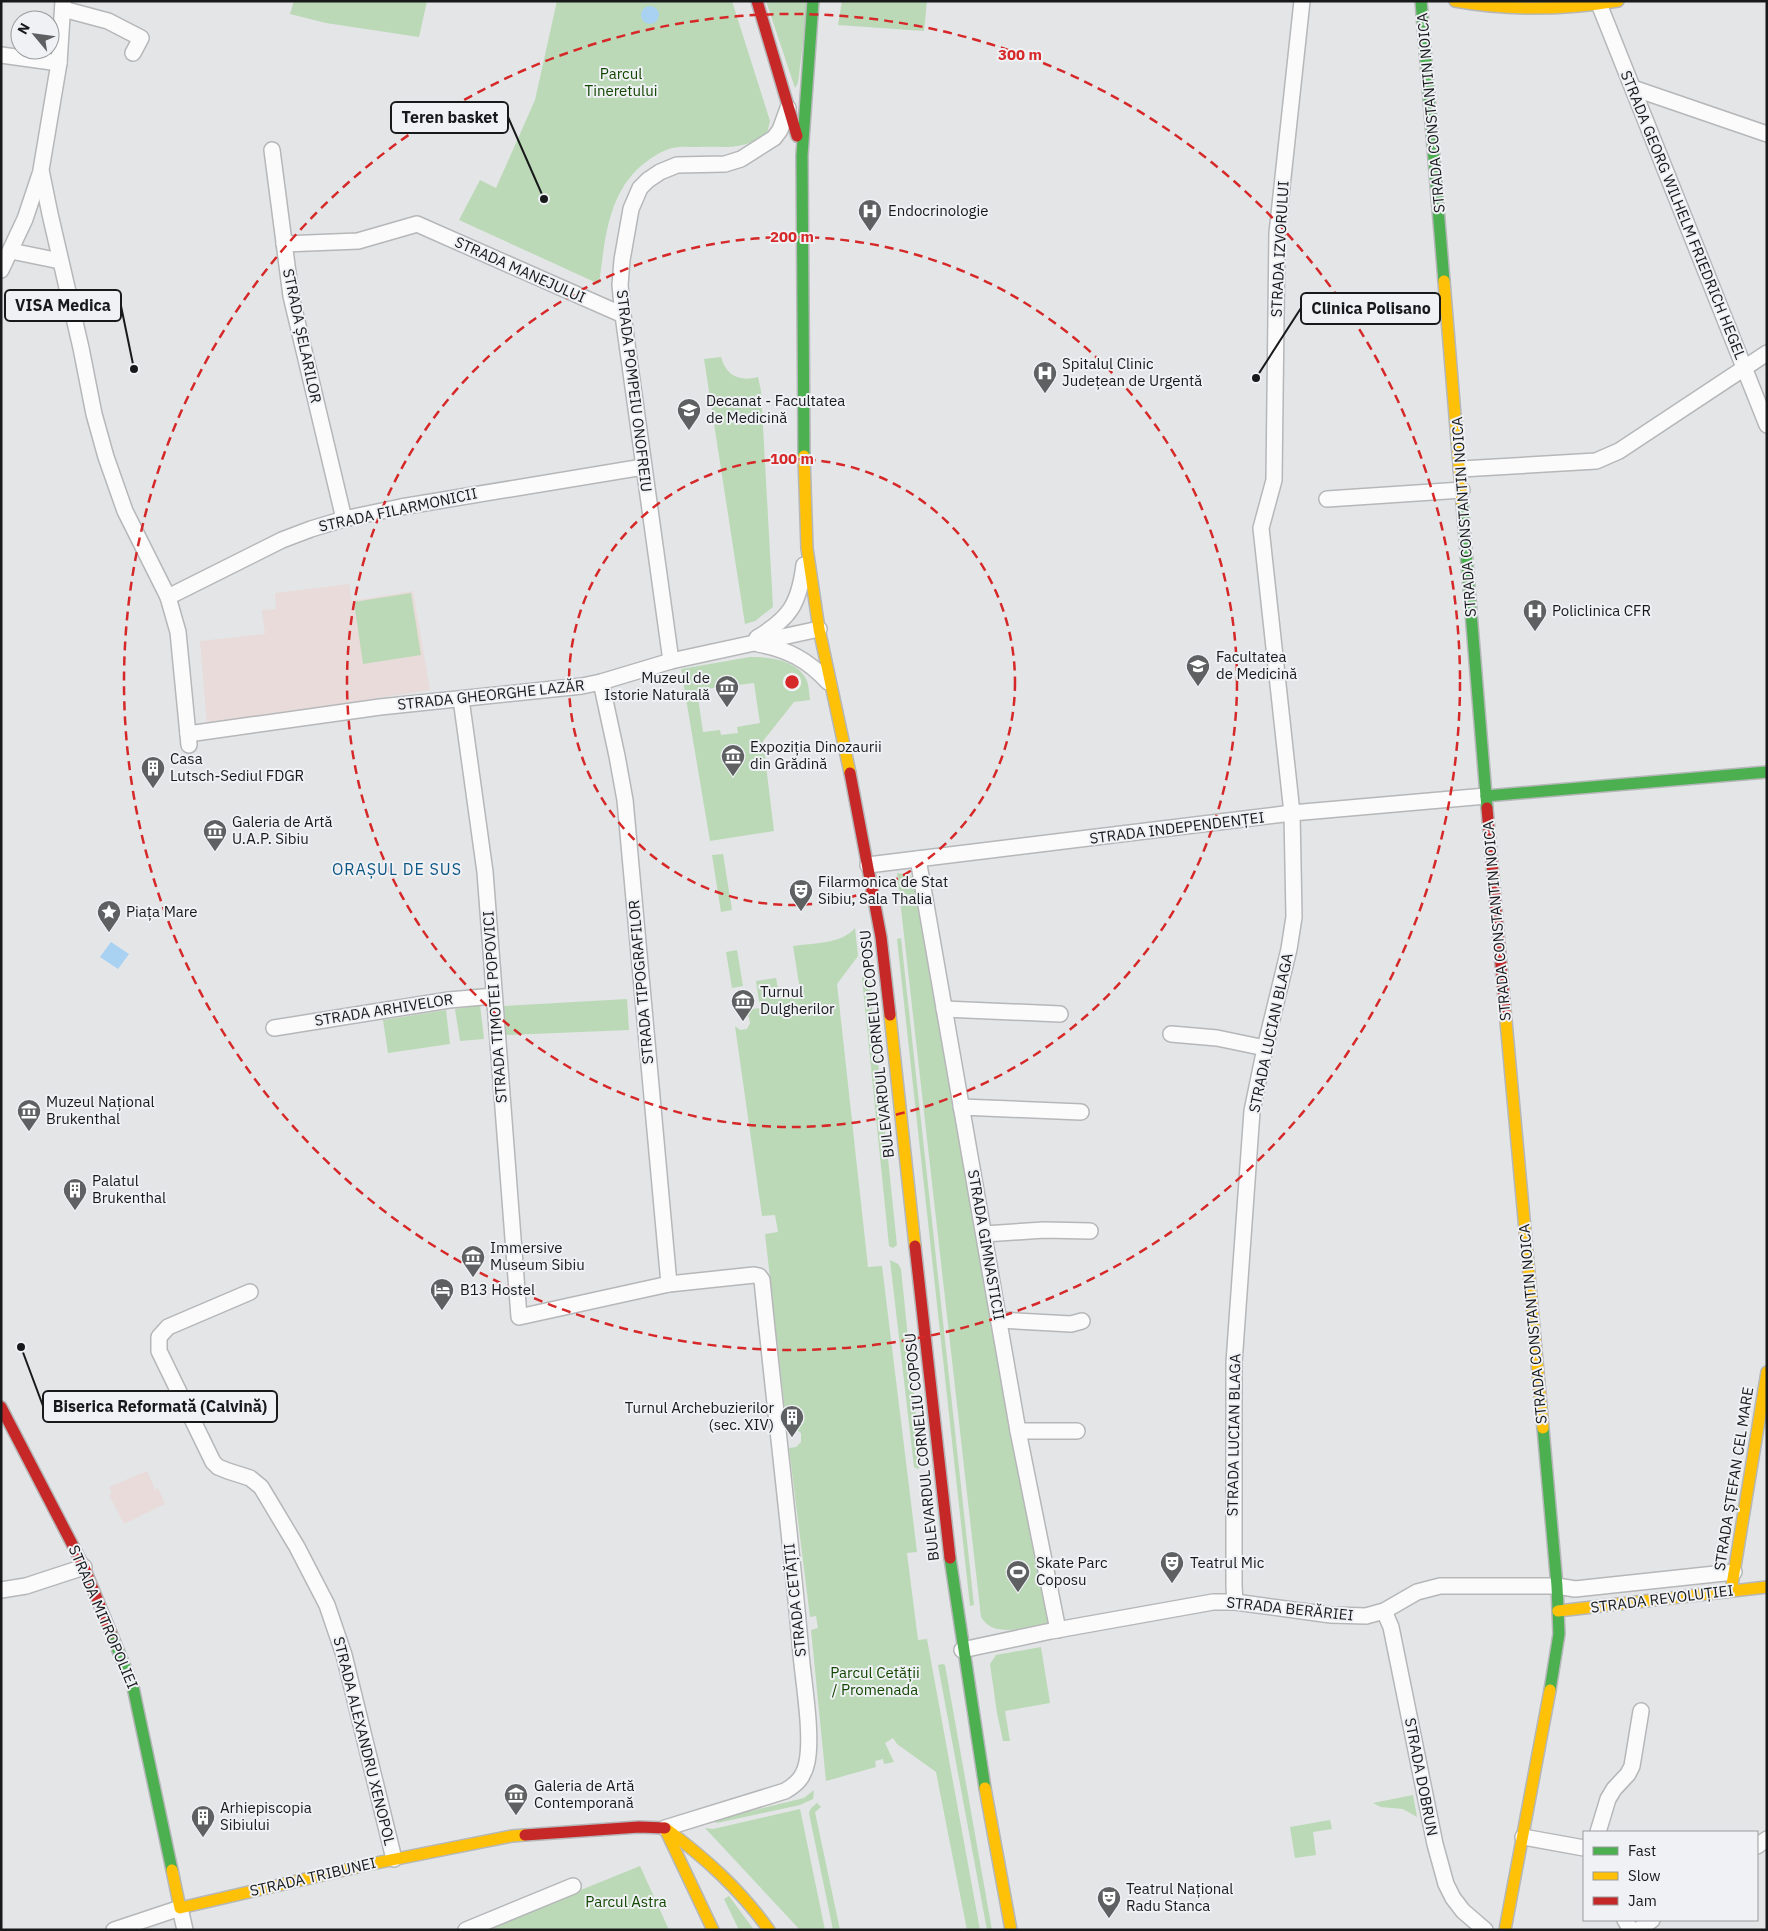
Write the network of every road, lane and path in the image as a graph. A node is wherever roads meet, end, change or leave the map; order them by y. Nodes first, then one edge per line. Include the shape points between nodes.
1 (757, 1) edge
2 (813, 1) edge
3 (1302, 1) edge
4 (1422, 1) edge
5 (1455, 1) edge
6 (1618, 1) edge
7 (1599, 4) junction
8 (63, 5) edge
9 (1559, 5) edge
10 (134, 53) dead end
11 (1, 55) edge
12 (58, 63) junction
13 (1633, 88) junction
14 (789, 104) junction
15 (1767, 134) edge
16 (272, 150) dead end
17 (802, 155) junction
18 (41, 170) junction
19 (284, 244) junction
20 (11, 251) junction
21 (60, 261) junction
22 (1, 270) edge
23 (623, 315) junction
24 (1767, 353) edge
25 (1744, 368) junction
26 (1767, 425) edge
27 (643, 467) junction
28 (1460, 469) junction
29 (1462, 490) junction
30 (1270, 496) joint
31 (1327, 499) dead end
32 (344, 519) junction
33 (807, 548) junction
34 (168, 597) junction
35 (819, 629) junction
36 (749, 643) junction
37 (671, 661) junction
38 (601, 682) junction
39 (830, 684) junction
40 (461, 699) junction
41 (1767, 772) edge
42 (1486, 796) junction
43 (1292, 813) junction
44 (918, 859) junction
45 (868, 864) junction
46 (494, 996) junction
47 (944, 1009) junction
48 (1060, 1014) dead end
49 (274, 1028) dead end
50 (1171, 1034) dead end
51 (1265, 1048) junction
52 (961, 1106) junction
53 (1081, 1112) dead end
54 (1090, 1231) dead end
55 (984, 1234) junction
56 (669, 1284) junction
57 (250, 1292) dead end
58 (999, 1320) junction
59 (1082, 1321) dead end
60 (1767, 1372) edge
61 (1, 1407) edge
62 (1018, 1431) junction
63 (1077, 1431) dead end
64 (84, 1567) junction
65 (1734, 1572) junction
66 (1557, 1586) junction
67 (1767, 1587) edge
68 (1, 1590) edge
69 (1730, 1591) junction
70 (1235, 1602) junction
71 (1384, 1611) junction
72 (1558, 1611) junction
73 (1058, 1630) junction
74 (962, 1650) junction
75 (1641, 1711) dead end
76 (665, 1828) junction
77 (1598, 1831) edge
78 (1523, 1837) junction
79 (1583, 1848) edge
80 (394, 1859) junction
81 (717, 1869) junction
82 (573, 1886) dead end
83 (694, 1891) junction
84 (180, 1908) junction
85 (1651, 1921) edge
86 (114, 1930) edge
87 (185, 1930) edge
88 (466, 1930) edge
89 (713, 1930) edge
90 (769, 1930) edge
91 (1011, 1930) edge
92 (1485, 1930) edge
93 (1505, 1930) edge
94 (1638, 1930) edge

1 - 14 main road, BULEVARDUL CORNELIU COPOSU
2 - 17 main road, BULEVARDUL CORNELIU COPOSU
3 - 30 street, STRADA IZVORULUI via 1277,233 1274,480
4 - 28 main road, STRADA CONSTANTIN NOICA
5 - 9 main road via 1487,7
6 - 7 main road
7 - 9 main road
7 - 13 street, STRADA GEORG WILHELM FRIEDRICH HEGEL
8 - 10 street via 108,21 141,38
8 - 12 street
11 - 12 street
12 - 18 street
13 - 15 street
13 - 25 street, STRADA GEORG WILHELM FRIEDRICH HEGEL
14 - 17 main road, BULEVARDUL CORNELIU COPOSU
14 - 23 street, STRADA POMPEIU ONOFREIU via 774,138 756,151 733,162 677,165 648,180 640,188 631,209 624,251 620,285
16 - 19 street, STRADA ȘELARILOR
17 - 33 main road, BULEVARDUL CORNELIU COPOSU
18 - 20 street
18 - 21 street
19 - 23 street, STRADA MANEJULUI via 358,241 417,224
19 - 32 street, STRADA ȘELARILOR via 291,296
20 - 21 street
20 - 22 street
21 - 34 street via 94,414 115,487
23 - 27 street, STRADA POMPEIU ONOFREIU
24 - 25 street
25 - 26 street, STRADA GEORG WILHELM FRIEDRICH HEGEL
25 - 28 street via 1608,457 1596,461
27 - 32 street, STRADA FILARMONICII
27 - 37 street, STRADA POMPEIU ONOFREIU
28 - 29 main road, STRADA CONSTANTIN NOICA
29 - 31 street
29 - 42 main road, STRADA CONSTANTIN NOICA
30 - 43 street, STRADA LUCIAN BLAGA via 1261,528 1262,545
32 - 34 street, STRADA FILARMONICII via 282,540
33 - 35 main road, BULEVARDUL CORNELIU COPOSU
33 - 36 street via 801,585 786,617
34 - 40 street, STRADA GHEORGHE LAZĂR via 178,632 188,740 380,707
35 - 36 street, STRADA GHEORGHE LAZĂR
35 - 39 main road, BULEVARDUL CORNELIU COPOSU
36 - 37 street, STRADA GHEORGHE LAZĂR
36 - 39 street via 794,655 817,670
37 - 38 street, STRADA GHEORGHE LAZĂR
38 - 40 street, STRADA GHEORGHE LAZĂR
38 - 56 street, STRADA TIPOGRAFILOR via 624,800
39 - 45 main road, BULEVARDUL CORNELIU COPOSU
40 - 46 street, STRADA TIMOTEI POPOVICI via 485,872
41 - 42 main road
42 - 43 street, STRADA INDEPENDENȚEI
42 - 66 main road, STRADA CONSTANTIN NOICA
43 - 44 street, STRADA INDEPENDENȚEI
43 - 51 street, STRADA LUCIAN BLAGA via 1294,917
44 - 45 street, STRADA INDEPENDENȚEI
44 - 47 street, STRADA GIMNASTICII
45 - 74 main road, BULEVARDUL CORNELIU COPOSU via 883,952 950,1569
46 - 49 street, STRADA ARHIVELOR via 449,1000
46 - 56 street, STRADA TIMOTEI POPOVICI via 519,1317
47 - 48 street
47 - 52 street, STRADA GIMNASTICII
50 - 51 street via 1217,1038
51 - 70 street, STRADA LUCIAN BLAGA via 1252,1111 1234,1363
52 - 53 street
52 - 55 street, STRADA GIMNASTICII
54 - 55 street
55 - 58 street, STRADA GIMNASTICII
56 - 76 street, STRADA CETĂȚII via 754,1275 762,1280 795,1586 808,1760 801,1778 785,1791
57 - 80 street, STRADA ALEXANDRU XENOPOL via 168,1327 159,1337 158,1348 213,1462 250,1478 261,1487 327,1605 344,1655
58 - 59 street via 1070,1324
58 - 62 street, STRADA GIMNASTICII
60 - 65 main road, STRADA ȘTEFAN CEL MARE
61 - 64 main road, STRADA MITROPOLIEI
62 - 63 street
62 - 73 street, STRADA GIMNASTICII
64 - 68 street via 26,1586
64 - 84 main road, STRADA MITROPOLIEI via 133,1687
65 - 66 street, STRADA REVOLUȚIEI via 1575,1589
65 - 69 main road, STRADA ȘTEFAN CEL MARE
66 - 71 street, STRADA BERĂRIEI via 1440,1586 1417,1592
66 - 72 main road, STRADA CONSTANTIN NOICA
67 - 69 main road, STRADA REVOLUȚIEI
69 - 72 main road, STRADA REVOLUȚIEI
70 - 71 street, STRADA BERĂRIEI via 1331,1615 1366,1616
70 - 73 street, STRADA BERĂRIEI via 1212,1602
71 - 92 street, STRADA DOBRUN via 1391,1627 1446,1884 1463,1911
72 - 78 main road, STRADA CONSTANTIN NOICA via 1557,1654
73 - 74 street, STRADA BERĂRIEI
74 - 91 main road, BULEVARDUL CORNELIU COPOSU
75 - 77 street via 1632,1766 1608,1799
76 - 80 main road, STRADA TRIBUNEI via 526,1834
76 - 81 main road
76 - 83 main road
78 - 79 street
78 - 93 main road, STRADA CONSTANTIN NOICA
80 - 84 main road, STRADA TRIBUNEI
81 - 83 main road via 701,1874
81 - 90 main road
82 - 88 street
83 - 89 main road
84 - 86 street, STRADA TRIBUNEI
84 - 87 street, STRADA MITROPOLIEI
85 - 94 street

